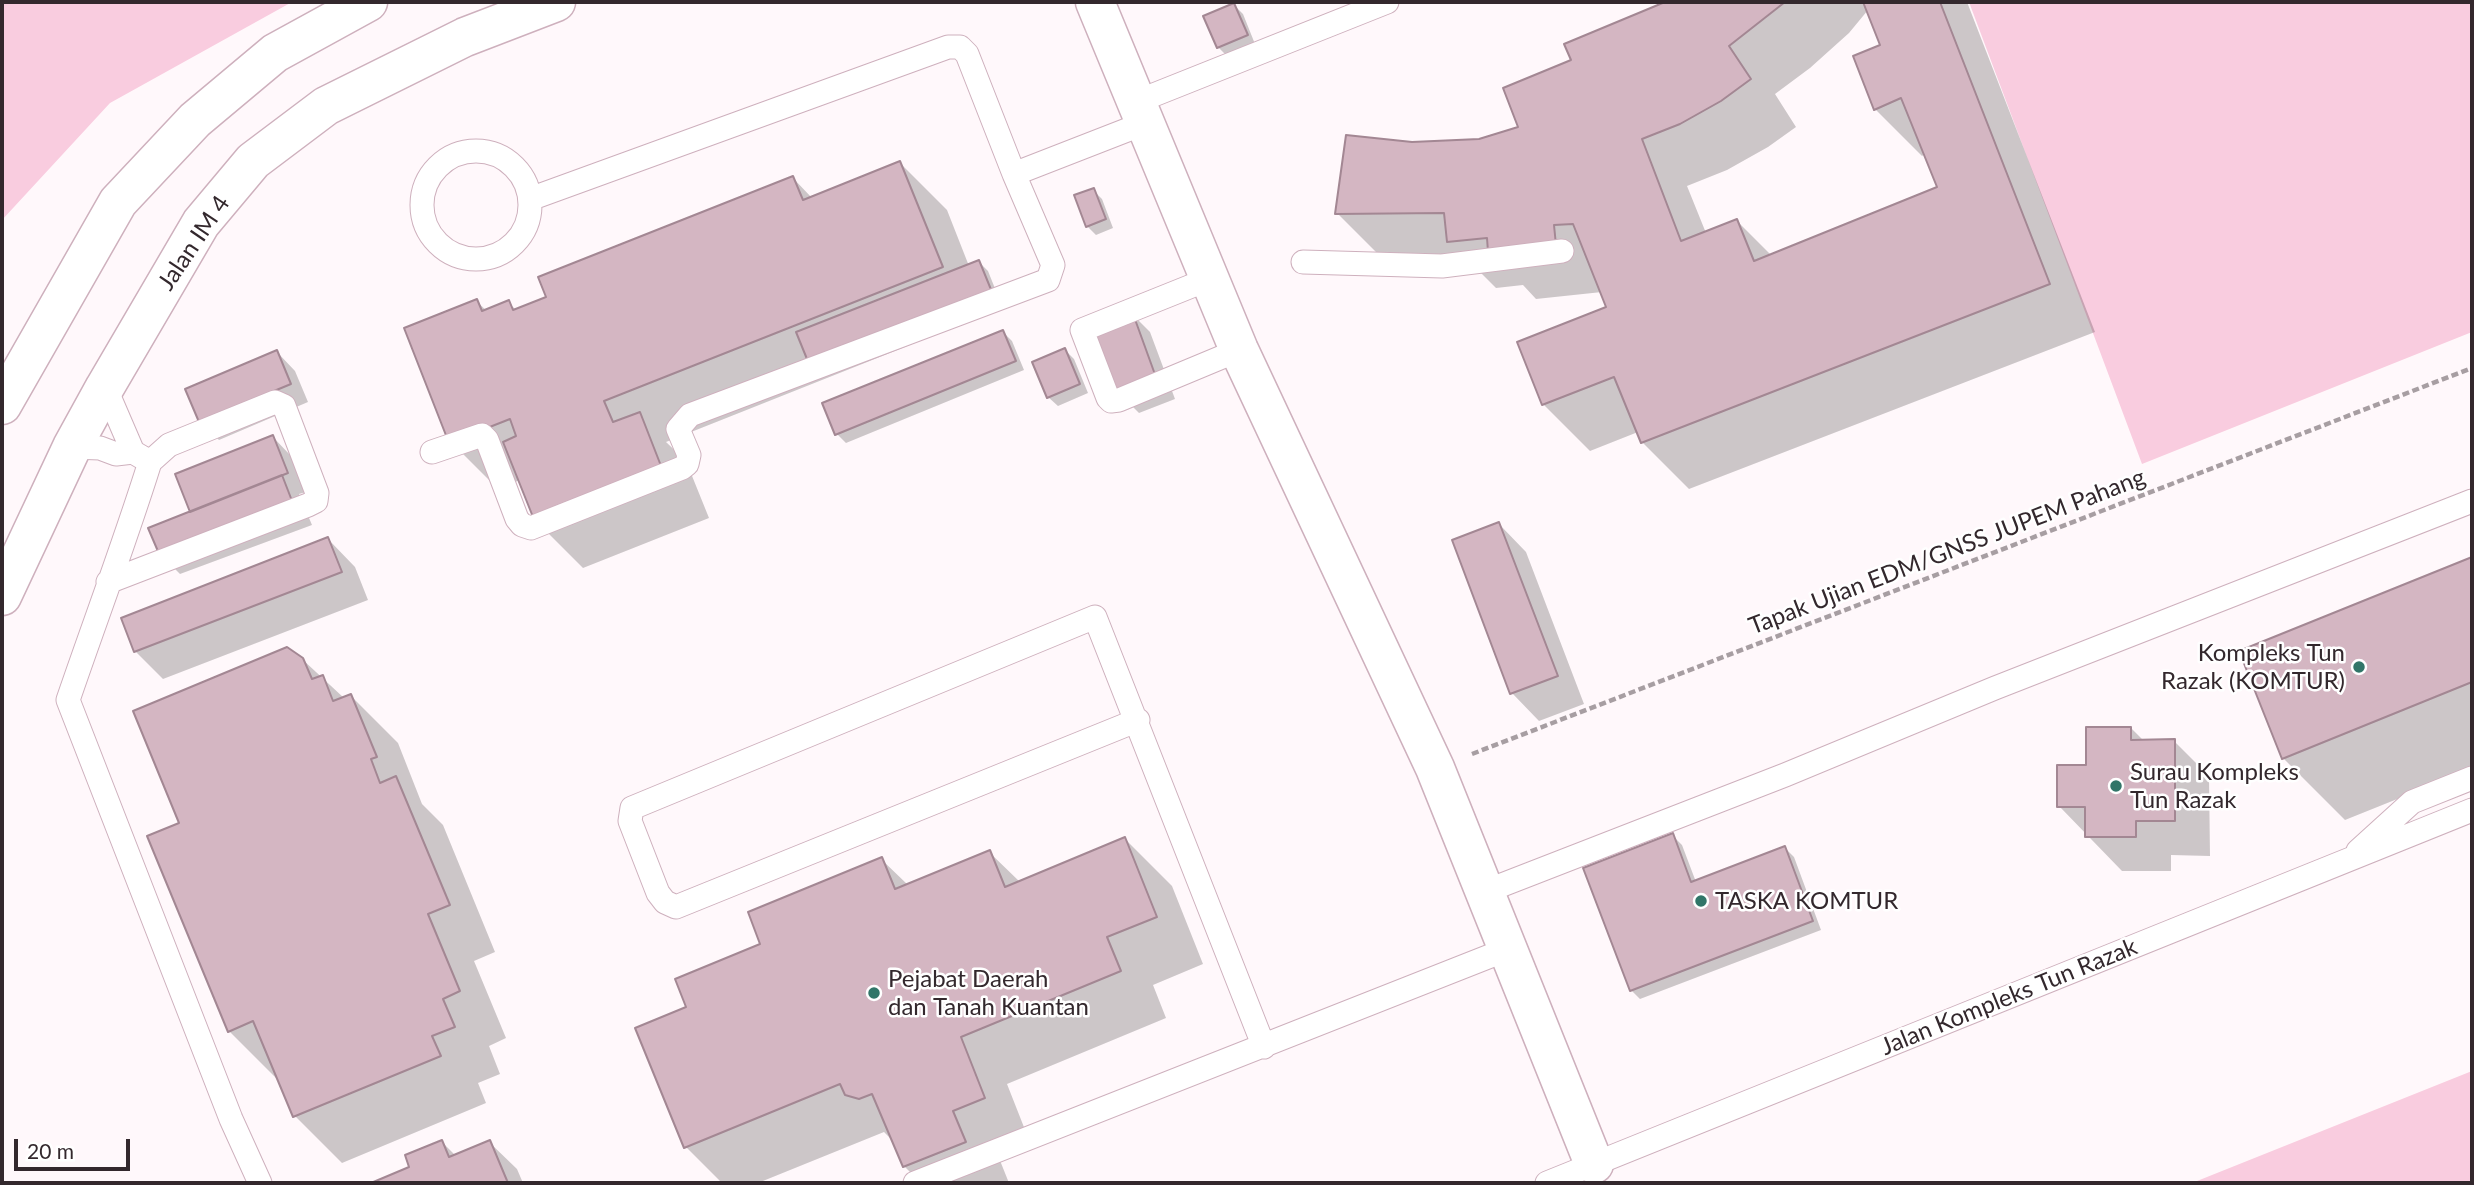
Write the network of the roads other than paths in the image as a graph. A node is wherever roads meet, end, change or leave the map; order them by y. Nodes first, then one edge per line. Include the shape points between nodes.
1 (368, 2) edge
2 (556, 2) edge
3 (1095, 2) edge
4 (1387, 2) edge
5 (1141, 113) junction
6 (1014, 174) junction
7 (530, 199) junction
8 (1562, 251) dead end
9 (1303, 262) dead end
10 (1209, 279) junction
11 (1238, 350) junction
12 (105, 387) junction
13 (2, 405) edge
14 (72, 447) junction
15 (432, 452) dead end
16 (141, 457) junction
17 (2472, 501) edge
18 (108, 582) junction
19 (2, 596) edge
20 (1138, 720) junction
21 (2472, 778) edge
22 (2472, 810) edge
23 (2345, 862) junction
24 (1484, 892) junction
25 (1508, 949) junction
26 (1264, 1046) junction
27 (1594, 1164) junction
28 (260, 1183) edge
29 (915, 1183) edge
30 (1546, 1183) edge

1 - 13 street via 275,53 195,120 118,202
2 - 12 street, Jalan IM 4 via 465,37 326,106 254,161 201,223
3 - 5 street
4 - 5 lane
5 - 6 lane
5 - 10 street
6 - 7 lane via 967,54 960,47 948,47
6 - 15 lane via 1053,265 1048,280 690,415 678,429 689,455 682,468 531,528 517,519 482,435
7 - 7 lane via 530,216 513,245 482,258 465,257 436,241 422,211 427,186 440,165 471,151 496,155 517,168
8 - 9 lane via 1441,266
10 - 11 street
10 - 11 lane via 1082,330 1108,398 1119,400
11 - 24 street via 1435,768
12 - 14 street, Jalan IM 4
12 - 16 lane
14 - 16 lane
14 - 19 street, Jalan IM 4
16 - 18 lane via 135,511
16 - 18 lane via 275,402 284,406 316,501
17 - 24 lane
18 - 28 lane via 68,700
20 - 20 lane via 1095,617 632,808 630,821 658,893 676,907
20 - 26 lane
21 - 23 lane via 2412,802
22 - 23 lane, Jalan Kompleks Tun Razak
23 - 27 lane, Jalan Kompleks Tun Razak
24 - 25 street
25 - 26 lane
25 - 27 street
26 - 29 lane
27 - 30 lane, Jalan Kompleks Tun Razak

